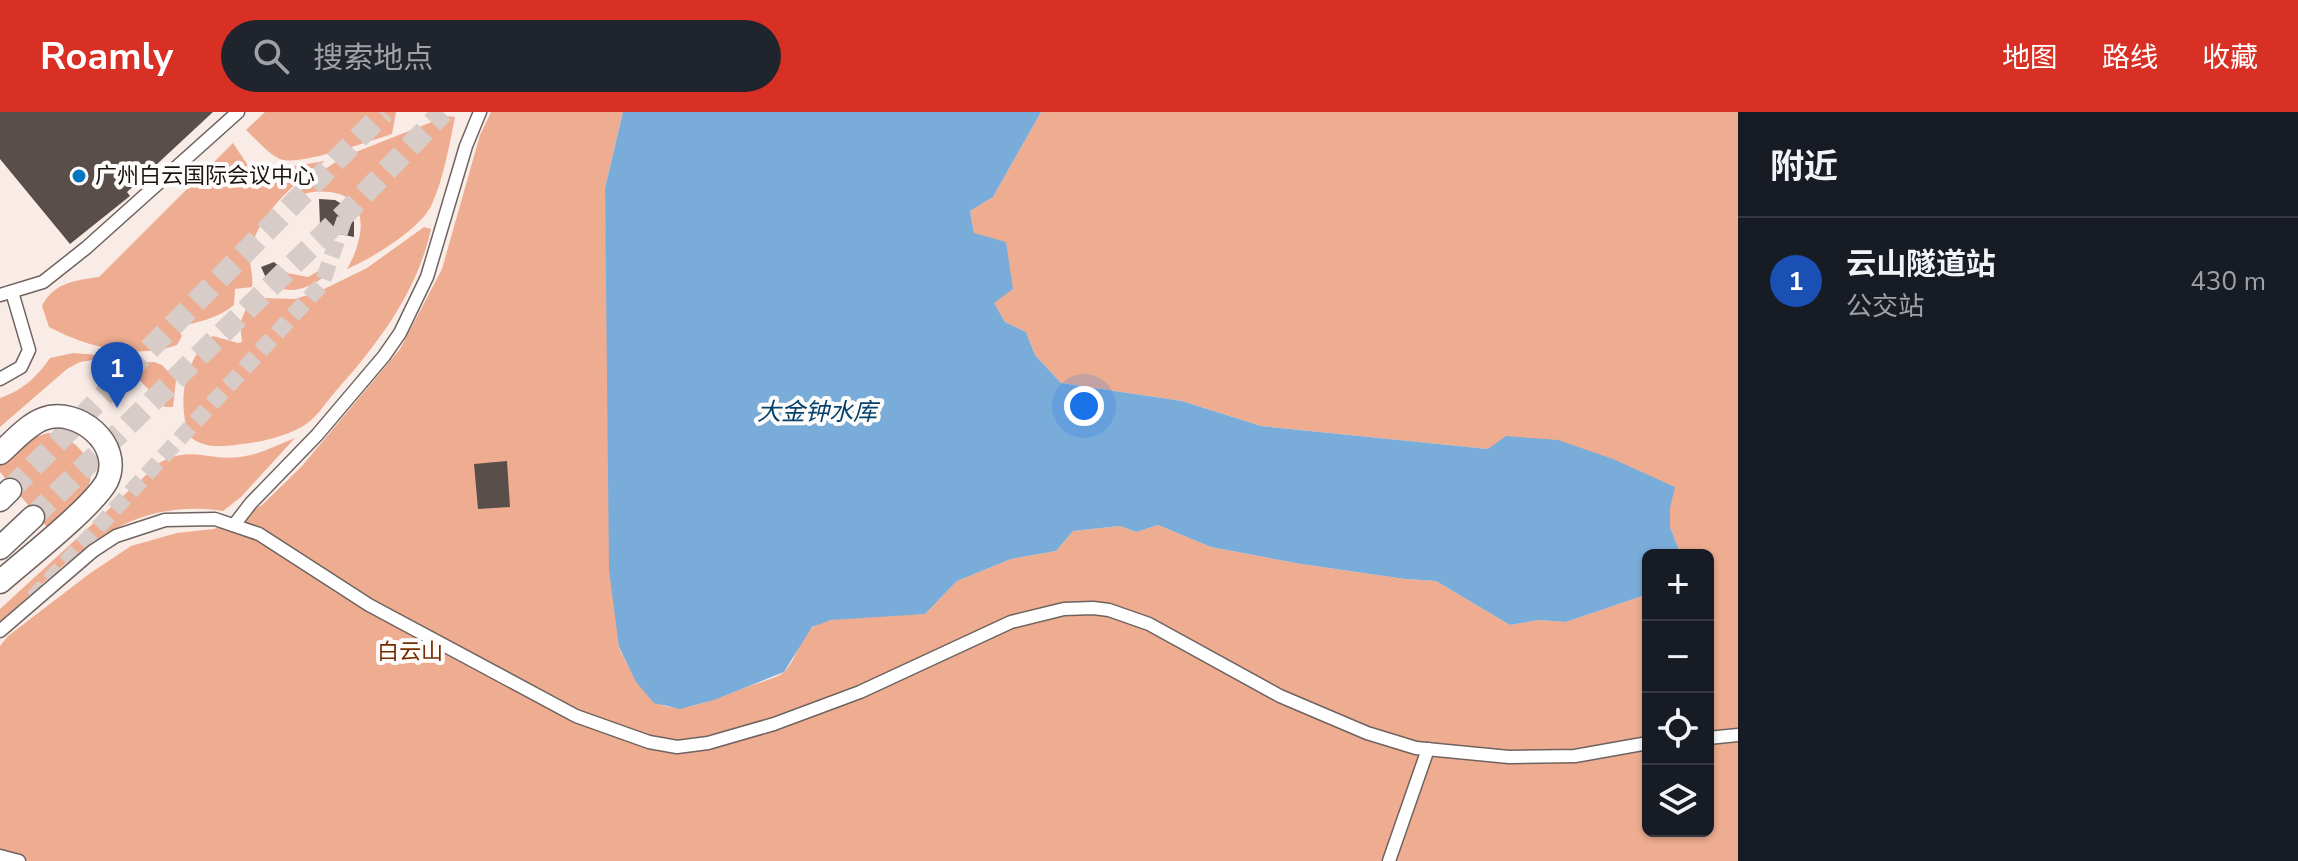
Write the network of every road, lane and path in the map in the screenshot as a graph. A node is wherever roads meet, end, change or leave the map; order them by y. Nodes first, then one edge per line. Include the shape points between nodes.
1 (238, 112) edge
2 (480, 112) edge
3 (6, 293) edge
4 (0, 379) edge
5 (0, 453) edge
6 (33, 517) tunnel mouth
7 (234, 525) junction
8 (0, 548) edge
9 (0, 582) edge
10 (0, 631) edge
11 (1738, 735) edge
12 (1714, 737) edge
13 (1642, 744) edge
14 (1428, 749) junction
15 (0, 856) edge
16 (19, 861) edge
17 (1389, 861) edge

1 - 3 street via 43,282
2 - 7 street via 427,277 400,333
3 - 4 street via 29,350 21,367
5 - 9 highway via 42,419 65,416 83,422 102,440 110,469 100,491
6 - 8 highway
7 - 10 street via 215,519 165,520 116,536
7 - 14 street via 259,534 369,605 576,716 649,742 677,747 708,743 774,724 860,692 1011,622 1093,608 1149,624 1280,696 1367,733
11 - 12 street
13 - 14 street via 1575,756 1509,757
14 - 17 street
15 - 16 street

